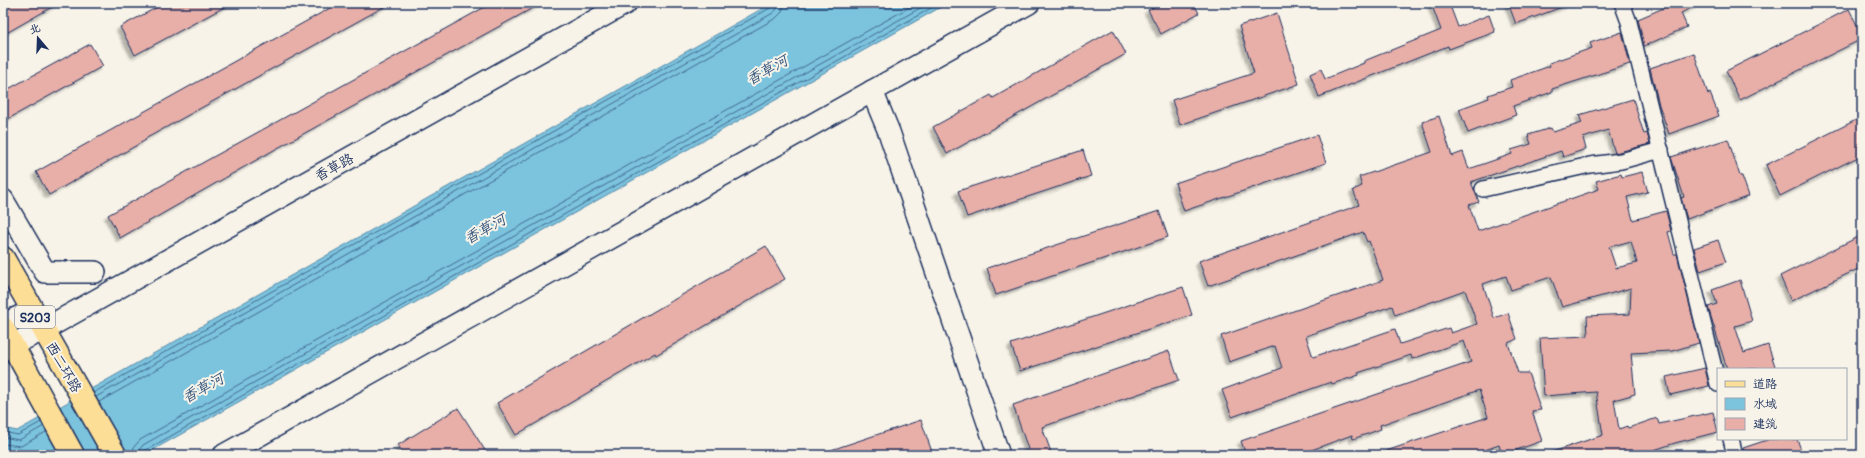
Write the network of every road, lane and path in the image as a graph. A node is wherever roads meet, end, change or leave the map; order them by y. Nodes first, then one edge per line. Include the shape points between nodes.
1 (626, 3) edge
2 (1029, 3) edge
3 (1622, 3) edge
4 (872, 91) junction
5 (1661, 150) junction
6 (1483, 189) dead end
7 (3, 200) edge
8 (3, 258) edge
9 (95, 272) dead end
10 (32, 311) junction
11 (3, 324) edge
12 (43, 330) junction
13 (6, 341) edge
14 (1717, 380) edge
15 (1731, 440) edge
16 (73, 455) edge
17 (115, 455) edge
18 (224, 455) edge
19 (999, 455) edge
20 (1734, 455) edge

1 - 12 street, 香草路
2 - 4 street
3 - 5 street
4 - 18 street
4 - 19 street via 889,132
5 - 6 street via 1621,161 1590,165
5 - 14 street
7 - 9 street via 45,272
8 - 10 main road, 西二环路 / S203
10 - 11 street
10 - 12 main road, 西二环路 / S203
12 - 13 street, 香草路
12 - 17 main road, 西二环路 / S203
13 - 16 main road, S203
15 - 20 street

